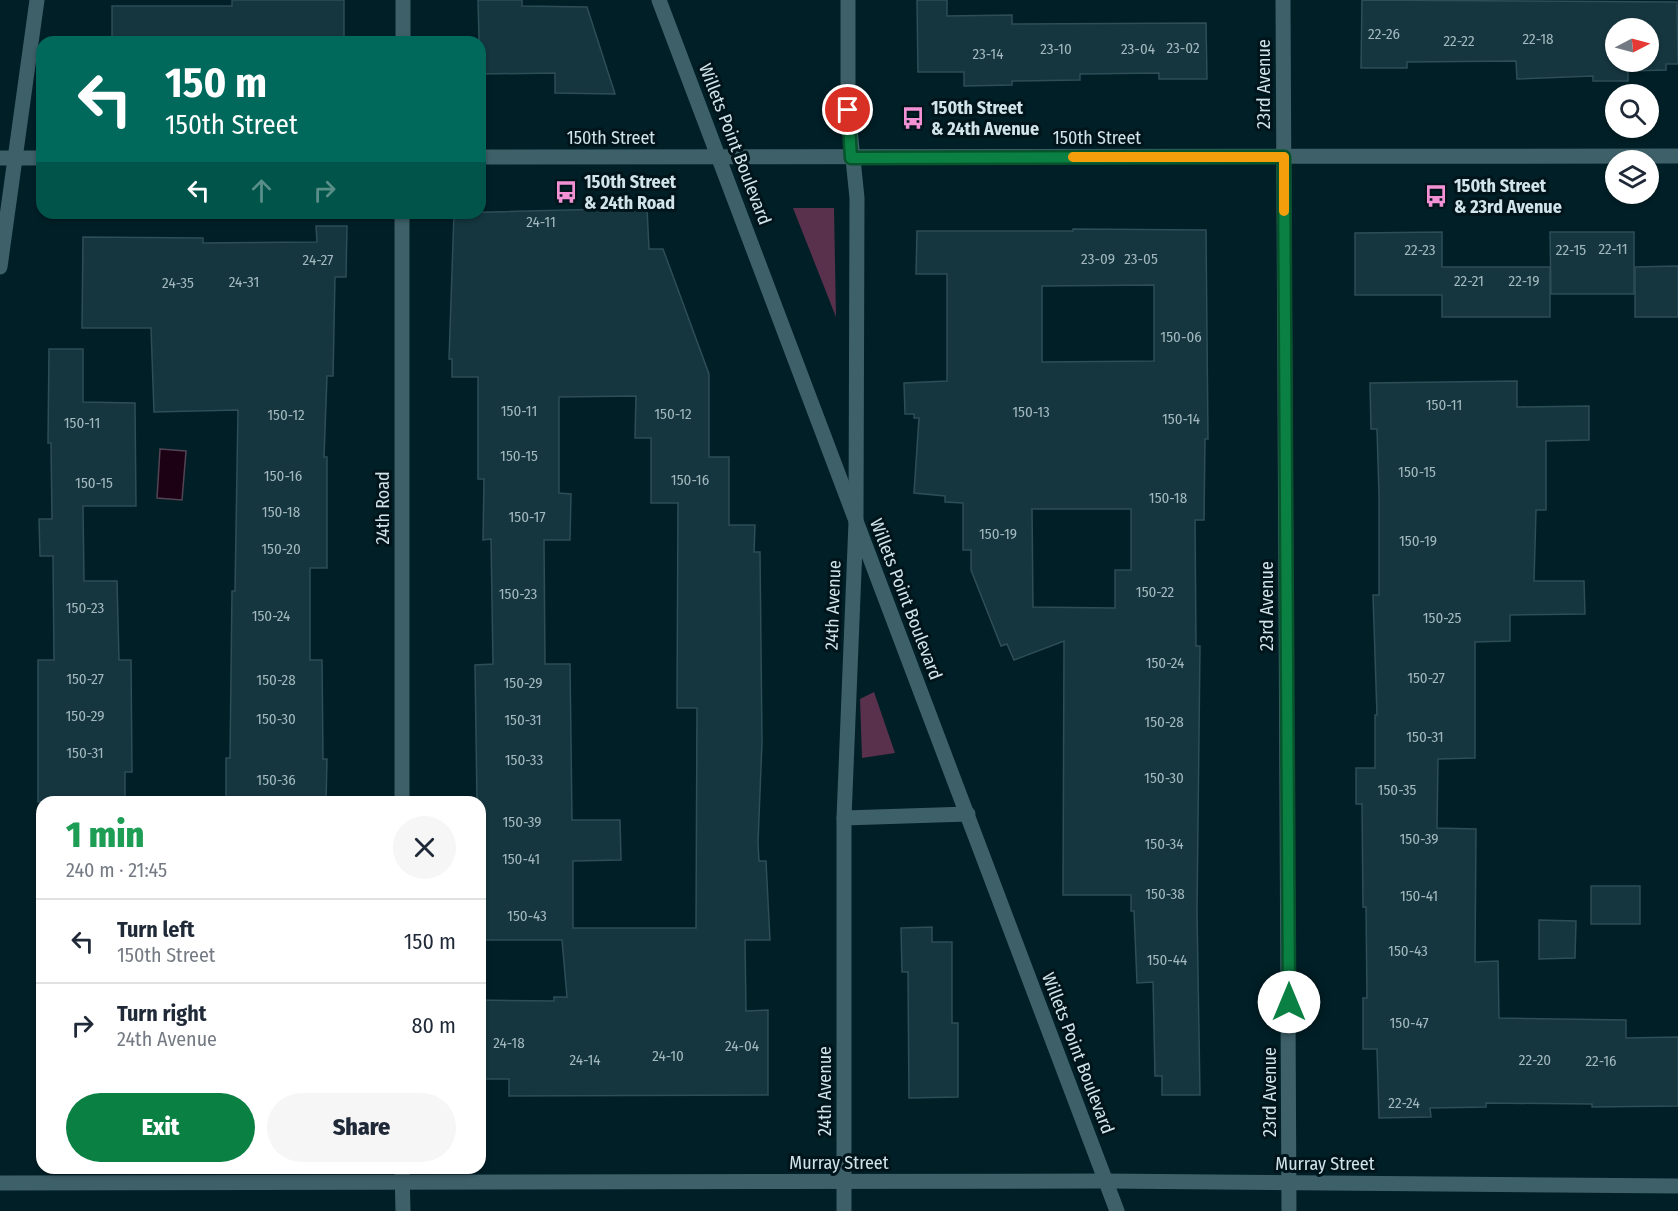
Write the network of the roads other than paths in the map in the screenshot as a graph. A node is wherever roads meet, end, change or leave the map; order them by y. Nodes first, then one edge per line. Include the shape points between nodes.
1 (37, 0) edge
2 (404, 0) edge
3 (659, 0) edge
4 (848, 0) edge
5 (1283, 0) edge
6 (403, 36) edge
7 (1678, 156) edge
8 (486, 157) edge
9 (719, 157) junction
10 (1284, 157) junction
11 (7, 158) edge
12 (36, 158) edge
13 (851, 158) junction
14 (402, 219) edge
15 (0, 267) edge
16 (856, 522) junction
17 (402, 796) edge
18 (968, 814) junction
19 (844, 818) junction
20 (402, 1176) edge
21 (1106, 1181) junction
22 (0, 1183) edge
23 (844, 1183) junction
24 (1288, 1183) junction
25 (1678, 1186) edge
26 (403, 1211) edge
27 (844, 1211) edge
28 (1117, 1211) edge
29 (1289, 1211) edge

1 - 11 street
2 - 6 street
3 - 9 street, Willets Point Boulevard
4 - 13 street, 24th Avenue
5 - 10 street, 23rd Avenue
7 - 10 street, 150th Street
8 - 9 street, 150th Street
9 - 13 street, 150th Street
9 - 16 street, Willets Point Boulevard
10 - 13 street, 150th Street
10 - 24 street, 23rd Avenue
11 - 12 street
11 - 15 street
13 - 16 street, 24th Avenue via 857,198
14 - 17 street, 24th Road
16 - 18 street, Willets Point Boulevard
16 - 19 street, 24th Avenue
18 - 19 street
18 - 21 street, Willets Point Boulevard
19 - 23 street, 24th Avenue
20 - 22 street, Murray Street
20 - 23 street, Murray Street
20 - 26 street
21 - 23 street, Murray Street
21 - 24 street, Murray Street
21 - 28 street, Willets Point Boulevard
23 - 27 street, 24th Avenue
24 - 25 street, Murray Street
24 - 29 street, 23rd Avenue

